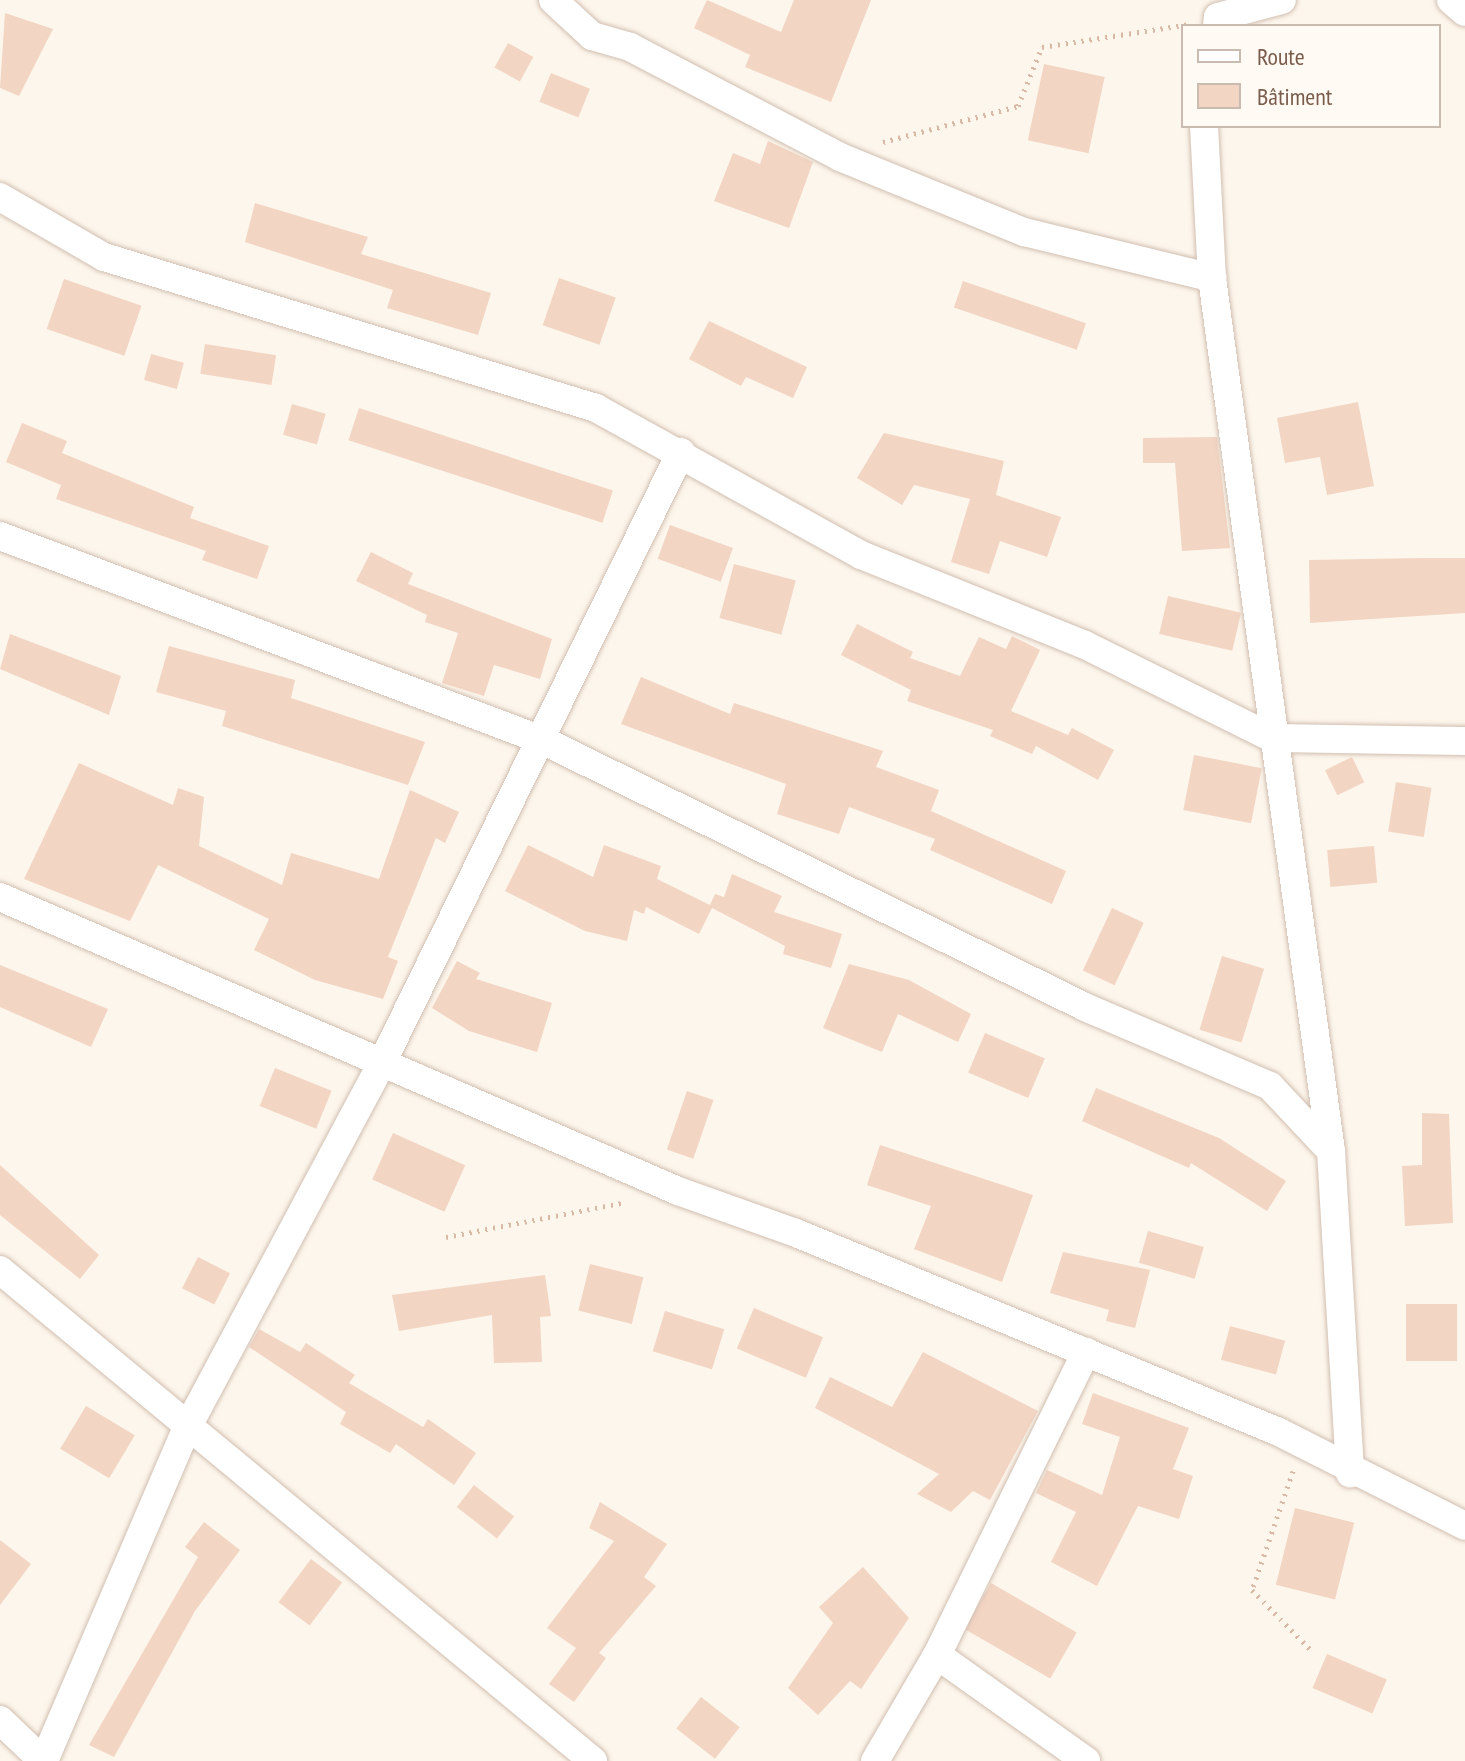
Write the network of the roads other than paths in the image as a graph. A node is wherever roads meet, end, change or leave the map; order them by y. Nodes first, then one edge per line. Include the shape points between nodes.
1 (553, 0) edge
2 (1282, 0) edge
3 (1451, 0) edge
4 (1465, 12) edge
5 (1217, 21) edge
6 (1204, 128) edge
7 (0, 197) edge
8 (1212, 278) junction
9 (681, 452) junction
10 (0, 536) edge
11 (1272, 738) junction
12 (542, 740) junction
13 (1465, 741) edge
14 (0, 897) edge
15 (383, 1061) junction
16 (1331, 1151) junction
17 (0, 1270) edge
18 (1086, 1352) junction
19 (187, 1428) junction
20 (1350, 1473) junction
21 (1465, 1526) edge
22 (937, 1655) junction
23 (0, 1720) edge
24 (43, 1761) edge
25 (593, 1761) edge
26 (875, 1761) edge
27 (1086, 1761) edge

1 - 8 street via 592,36 630,47 840,157 1024,232
2 - 5 street
3 - 4 street
6 - 8 street
7 - 9 street via 104,257 508,375 596,408
8 - 11 street
9 - 11 street via 861,555 1085,645
9 - 12 street
10 - 12 street
11 - 13 street
11 - 16 street
12 - 15 street
12 - 16 street via 1085,1007 1270,1086
14 - 15 street
15 - 18 street via 678,1191
15 - 19 street
16 - 20 street
17 - 19 street
18 - 20 street via 1279,1432
18 - 22 street
19 - 24 street
19 - 25 street
20 - 21 street
22 - 26 street
22 - 27 street
23 - 24 street

